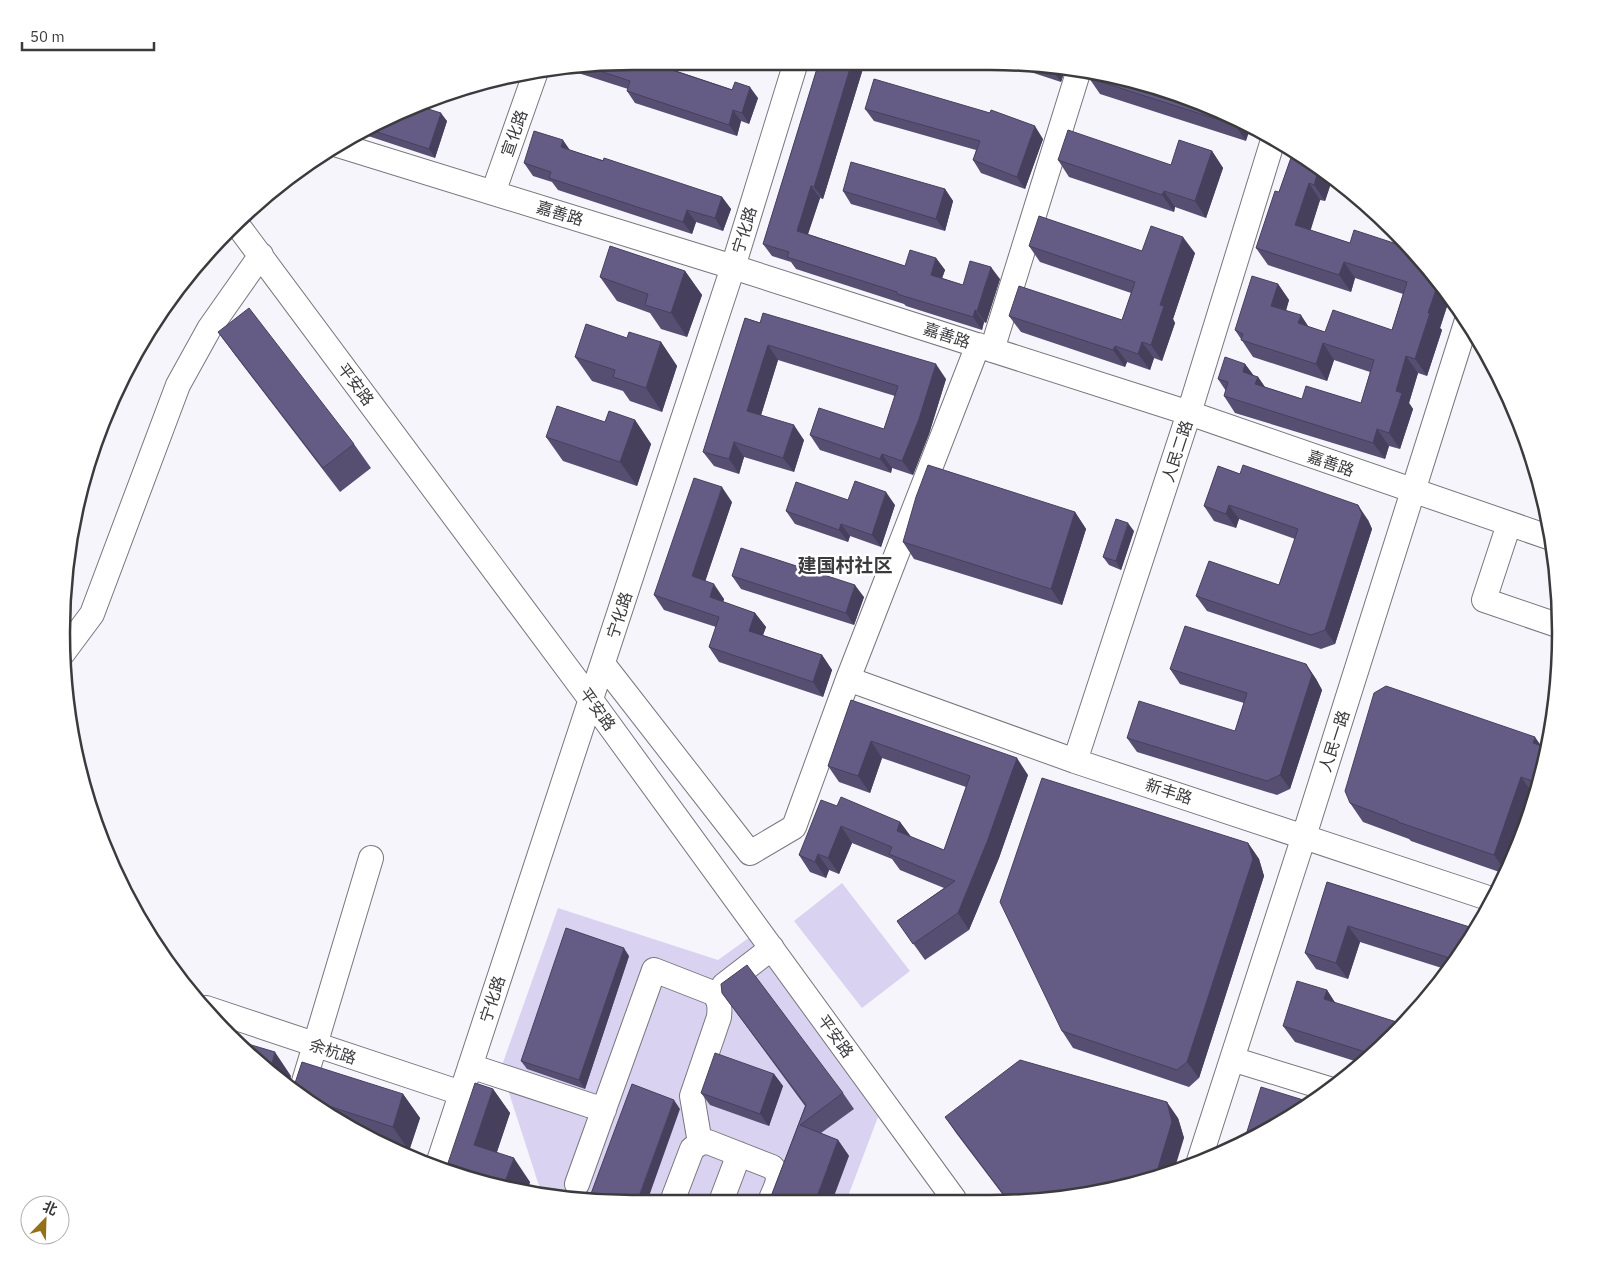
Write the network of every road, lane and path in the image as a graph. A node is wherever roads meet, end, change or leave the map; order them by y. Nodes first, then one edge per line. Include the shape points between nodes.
1 (794, 70) edge
2 (1077, 77) edge
3 (533, 79) edge
4 (1271, 145) edge
5 (347, 148) edge
6 (493, 193) junction
7 (241, 229) edge
8 (261, 255) junction
9 (733, 267) junction
10 (1464, 330) edge
11 (985, 347) junction
12 (1189, 413) junction
13 (1414, 492) junction
14 (1509, 524) junction
15 (1543, 535) edge
16 (1552, 623) edge
17 (70, 643) edge
18 (603, 664) junction
19 (848, 679) junction
20 (591, 700) junction
21 (1075, 761) junction
22 (1304, 836) junction
23 (372, 858) dead end
24 (1486, 897) edge
25 (772, 948) junction
26 (713, 993) junction
27 (219, 1012) edge
28 (314, 1045) junction
29 (1232, 1059) junction
30 (470, 1066) junction
31 (302, 1087) edge
32 (1321, 1087) edge
33 (461, 1093) junction
34 (604, 1110) junction
35 (700, 1143) junction
36 (1201, 1153) edge
37 (739, 1154) junction
38 (439, 1160) edge
39 (577, 1184) dead end
40 (675, 1195) edge
41 (724, 1195) edge
42 (773, 1195) edge
43 (951, 1195) edge

1 - 9 street, 宁化路
2 - 11 street
3 - 6 street, 宣化路
4 - 12 street, 人民二路
5 - 6 street, 嘉善路
6 - 9 street, 嘉善路
7 - 8 street, 平安路
8 - 17 street via 209,329 178,386 92,614
8 - 20 street, 平安路
9 - 11 street, 嘉善路
9 - 18 street, 宁化路
10 - 13 street, 人民一路
11 - 12 street, 嘉善路
11 - 19 street
12 - 13 street, 嘉善路
12 - 21 street, 人民二路
13 - 14 street, 嘉善路
13 - 22 street, 人民一路
14 - 15 street, 嘉善路
14 - 16 street via 1484,600
18 - 19 street via 750,853 794,828
18 - 20 street, 宁化路
19 - 21 street, 新丰路
20 - 25 street, 平安路
20 - 30 street, 宁化路
21 - 22 street, 新丰路
22 - 24 street, 新丰路
22 - 29 street, 人民一路
23 - 28 street
25 - 26 street
25 - 43 street, 平安路
26 - 34 street via 654,970
26 - 35 street via 718,999 719,1017 692,1096
27 - 28 street, 余杭路
28 - 31 street
28 - 33 street, 余杭路
29 - 32 street
29 - 36 street, 人民一路
30 - 33 street, 宁化路
30 - 34 street
33 - 38 street, 宁化路
34 - 39 street
35 - 37 street via 708,1142
35 - 40 street via 692,1149
37 - 41 street
37 - 42 street via 772,1167 778,1173 779,1181

